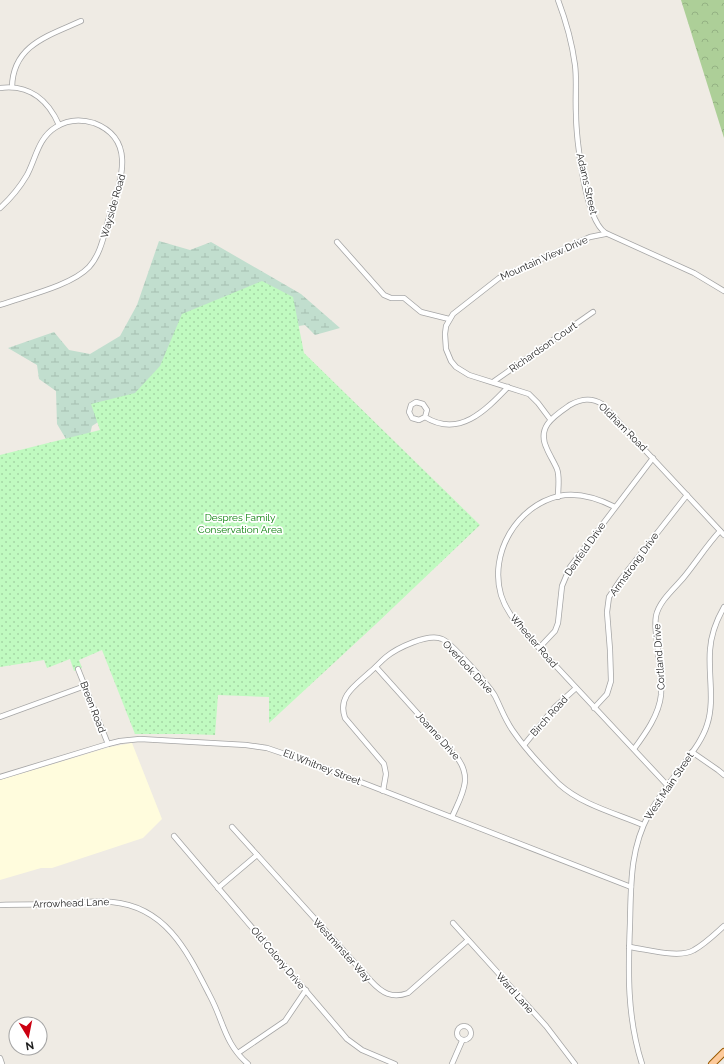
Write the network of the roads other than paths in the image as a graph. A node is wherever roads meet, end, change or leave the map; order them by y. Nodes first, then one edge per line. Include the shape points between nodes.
1 (558, 0) edge
2 (81, 21) dead end
3 (12, 87) junction
4 (0, 88) edge
5 (59, 125) junction
6 (0, 208) edge
7 (605, 234) junction
8 (337, 242) dead end
9 (724, 291) edge
10 (0, 305) edge
11 (593, 312) dead end
12 (449, 319) junction
13 (493, 382) junction
14 (508, 387) junction
15 (425, 417) dead end
16 (550, 419) junction
17 (653, 458) junction
18 (687, 495) junction
19 (558, 496) junction
20 (615, 508) junction
21 (720, 531) junction
22 (724, 535) edge
23 (724, 607) edge
24 (539, 648) junction
25 (376, 667) junction
26 (78, 669) dead end
27 (85, 686) junction
28 (576, 688) junction
29 (594, 708) junction
30 (0, 717) edge
31 (108, 744) junction
32 (524, 745) junction
33 (634, 750) junction
34 (692, 752) junction
35 (724, 775) edge
36 (0, 778) edge
37 (667, 785) junction
38 (383, 790) junction
39 (452, 817) junction
40 (643, 825) junction
41 (232, 827) dead end
42 (174, 836) dead end
43 (257, 855) junction
44 (631, 887) junction
45 (218, 888) junction
46 (0, 905) edge
47 (453, 923) dead end
48 (724, 926) edge
49 (468, 940) junction
50 (629, 947) junction
51 (306, 990) junction
52 (462, 1041) dead end
53 (724, 1052) edge
54 (238, 1053) junction
55 (0, 1058) edge
56 (2, 1064) edge
57 (248, 1064) edge
58 (395, 1064) edge
59 (452, 1064) edge
60 (575, 1064) edge
61 (642, 1064) edge
62 (712, 1064) edge

1 - 7 street, Adams Street via 573,53 577,132 585,187 594,218
2 - 3 street via 38,41 25,52 14,70
3 - 4 street
3 - 5 street via 41,98 51,109
5 - 6 street, Wayside Road via 43,139 24,179
5 - 10 street, Wayside Road via 80,121 98,125 112,136 121,151 122,175 100,248 93,262 77,277
7 - 9 street via 680,267
7 - 12 street, Mountain View Drive via 590,237 499,278
8 - 12 street via 384,295 404,298 421,312
11 - 13 street, Richardson Court
12 - 13 street via 445,341 451,361 469,375
13 - 14 street
14 - 15 street via 484,409 463,423 444,425
14 - 16 street via 529,394
16 - 17 street, Oldham Road via 578,401 597,401
16 - 19 street via 544,436 546,448 558,470
17 - 18 street, Oldham Road
17 - 20 street, Denfeld Drive
18 - 21 street, Oldham Road
18 - 29 street, Armstrong Drive via 612,592 607,605 611,681 607,694
19 - 20 street, Wheeler Road via 593,498
19 - 24 street, Wheeler Road via 539,505 516,523 501,550 498,568 504,603 512,618
20 - 24 street, Denfeld Drive via 566,574 561,590 558,623
21 - 22 street, Oldham Road
21 - 33 street, Cortland Drive via 658,610 656,628 661,682 660,703
23 - 34 street, West Main Street via 714,627 711,641 709,719
24 - 28 street, Wheeler Road
25 - 32 street, Overlook Drive via 401,648 431,637 442,639 490,690 506,722
25 - 38 street, Overlook Drive via 346,695 342,711 384,764 386,774
25 - 39 street, Joanne Drive via 464,767 464,790
26 - 27 street, Breen Road
27 - 30 street
27 - 31 street, Breen Road
28 - 29 street, Wheeler Road
28 - 32 street, Birch Road via 555,707
29 - 33 street, Wheeler Road
31 - 36 street, Eli Whitney Street
31 - 38 street, Eli Whitney Street via 140,739 267,748
32 - 40 street, Overlook Drive via 560,784 575,796
33 - 37 street, Wheeler Road
34 - 35 street
34 - 37 street, West Main Street
37 - 40 street, West Main Street
38 - 39 street, Eli Whitney Street
39 - 44 street, Eli Whitney Street
40 - 44 street, West Main Street via 634,852
41 - 43 street, Westminster Way
42 - 45 street, Old Colony Drive
43 - 45 street
43 - 49 street, Westminster Way via 378,988 391,996 408,992
44 - 50 street, West Main Street
45 - 51 street, Old Colony Drive
46 - 54 street, Arrowhead Lane via 113,902 136,908 155,917 170,930 189,956 216,1007 226,1034
47 - 49 street, Ward Lane
48 - 50 street via 694,950 681,954
49 - 60 street, Ward Lane via 546,1026
50 - 61 street, West Main Street via 630,1013
51 - 54 street via 285,1020
51 - 58 street, Old Colony Drive via 354,1045
52 - 59 street
53 - 62 main road
54 - 57 street, Arrowhead Lane
55 - 56 street

